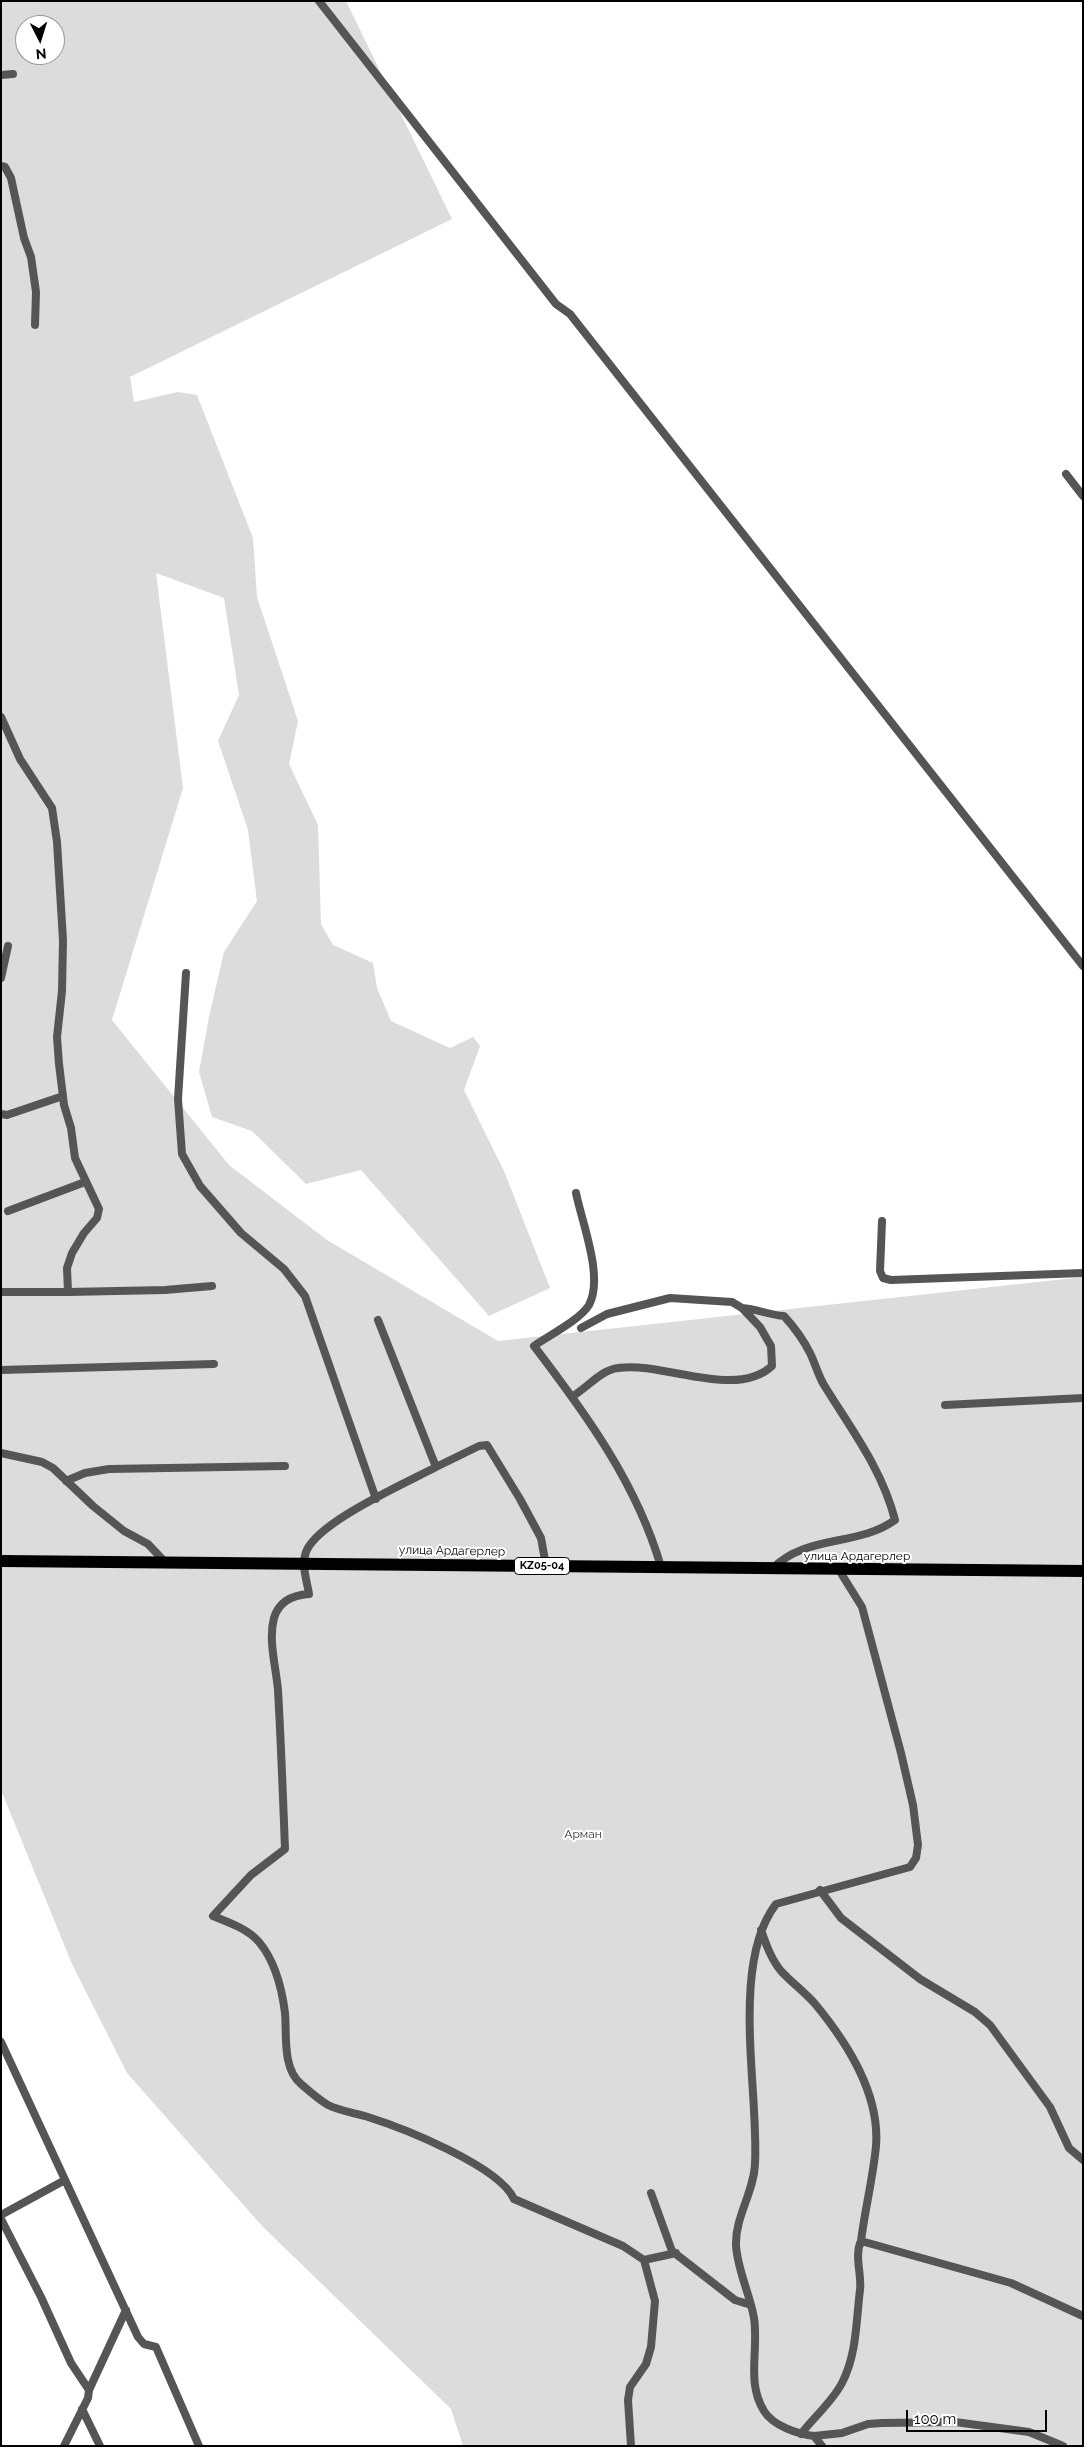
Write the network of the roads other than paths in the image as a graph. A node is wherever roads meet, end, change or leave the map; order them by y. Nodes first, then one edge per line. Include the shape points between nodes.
1 (319, 1) edge
2 (13, 74) dead end
3 (1, 75) edge
4 (1, 166) edge
5 (35, 325) dead end
6 (1066, 474) dead end
7 (1083, 496) edge
8 (1, 717) edge
9 (8, 946) dead end
10 (1083, 966) edge
11 (186, 973) dead end
12 (1, 978) edge
13 (63, 1096) junction
14 (1, 1114) edge
15 (84, 1182) junction
16 (576, 1193) dead end
17 (8, 1211) dead end
18 (882, 1221) dead end
19 (1083, 1273) edge
20 (212, 1286) dead end
21 (1, 1292) edge
22 (68, 1292) junction
23 (742, 1308) junction
24 (378, 1320) dead end
25 (581, 1328) dead end
26 (214, 1364) dead end
27 (1, 1370) edge
28 (573, 1396) junction
29 (1083, 1398) edge
30 (945, 1405) dead end
31 (1, 1453) edge
32 (285, 1466) dead end
33 (436, 1467) junction
34 (66, 1481) junction
35 (376, 1499) junction
36 (1, 1561) edge
37 (165, 1562) junction
38 (304, 1564) junction
39 (546, 1566) junction
40 (661, 1567) junction
41 (772, 1569) junction
42 (838, 1570) junction
43 (1083, 1571) edge
44 (820, 1890) junction
45 (760, 1930) junction
46 (1, 2042) edge
47 (1083, 2160) edge
48 (65, 2180) junction
49 (651, 2193) dead end
50 (1, 2215) edge
51 (1, 2219) edge
52 (861, 2241) junction
53 (676, 2253) junction
54 (644, 2260) junction
55 (751, 2305) junction
56 (126, 2310) junction
57 (1083, 2316) edge
58 (89, 2390) junction
59 (82, 2409) junction
60 (801, 2434) junction
61 (814, 2436) junction
62 (64, 2446) edge
63 (100, 2446) edge
64 (199, 2446) edge
65 (631, 2446) edge
66 (822, 2446) edge
67 (1063, 2446) edge

1 - 10 street via 493,226 556,304 570,314
2 - 3 street
4 - 5 street via 11,178 31,257 36,292
6 - 7 street
8 - 13 street via 20,759 54,814 61,893 62,991 57,1038
9 - 12 street
11 - 35 street via 178,1099 182,1154 200,1186 241,1233 284,1269 305,1296
13 - 14 street via 7,1115
13 - 15 street via 75,1158
15 - 17 street
15 - 22 street via 99,1209 97,1218 72,1253 67,1268
16 - 28 street via 595,1281 588,1306 563,1328 534,1346
18 - 19 street via 880,1271 883,1278
20 - 22 street
21 - 22 street
23 - 25 street via 732,1302 670,1298 607,1314
23 - 28 street via 760,1327 771,1346 772,1366 762,1375 718,1380 634,1366 605,1371
23 - 41 street via 784,1316 796,1330 823,1383 874,1464 894,1520 883,1528 784,1557
24 - 33 street
26 - 27 street
28 - 40 street via 632,1493 652,1537
29 - 30 street
31 - 34 street via 42,1462
32 - 34 street via 109,1468
33 - 35 street
33 - 39 street via 487,1445 541,1538
34 - 37 street via 124,1531 148,1544
35 - 38 street via 318,1535 306,1552
36 - 37 main road, улица Ардагерлер / KZ05-04
37 - 38 main road, улица Ардагерлер / KZ05-04
38 - 39 main road, улица Ардагерлер / KZ05-04
38 - 54 street via 309,1594 288,1599 280,1607 274,1617 272,1633 280,1723 285,1849 251,1875 213,1916 246,1931 258,1941 270,1959 280,1989 291,2074 300,2083 328,2105 369,2117 439,2145 473,2163 510,2189 514,2199 623,2246
39 - 40 main road, улица Ардагерлер / KZ05-04
40 - 41 main road, улица Ардагерлер / KZ05-04
41 - 42 main road, улица Ардагерлер / KZ05-04
42 - 43 main road, улица Ардагерлер / KZ05-04
42 - 44 street via 862,1607 871,1635 902,1753 918,1845 916,1858 910,1867
44 - 45 street via 776,1904
44 - 47 street via 841,1918 920,1978 976,2012 990,2025 1050,2107 1069,2148
45 - 52 street via 781,1970 816,2004 839,2036 872,2100 876,2146
45 - 55 street via 750,2010 755,2165 751,2189 736,2232 736,2247
46 - 48 street
48 - 50 street
48 - 56 street
49 - 53 street via 672,2251
51 - 58 street via 42,2297 71,2363
52 - 57 street via 1010,2283
52 - 60 street via 856,2336 849,2368 833,2397
53 - 54 street
53 - 55 street via 735,2300
54 - 65 street via 655,2301 651,2347 646,2364 630,2387
55 - 60 street via 754,2376 759,2400 765,2413 774,2421
56 - 58 street
56 - 64 street via 138,2337 144,2344 156,2347
58 - 59 street
59 - 62 street
59 - 63 street
60 - 61 street
61 - 66 street
61 - 67 street via 842,2433 868,2424 955,2422 1030,2432

